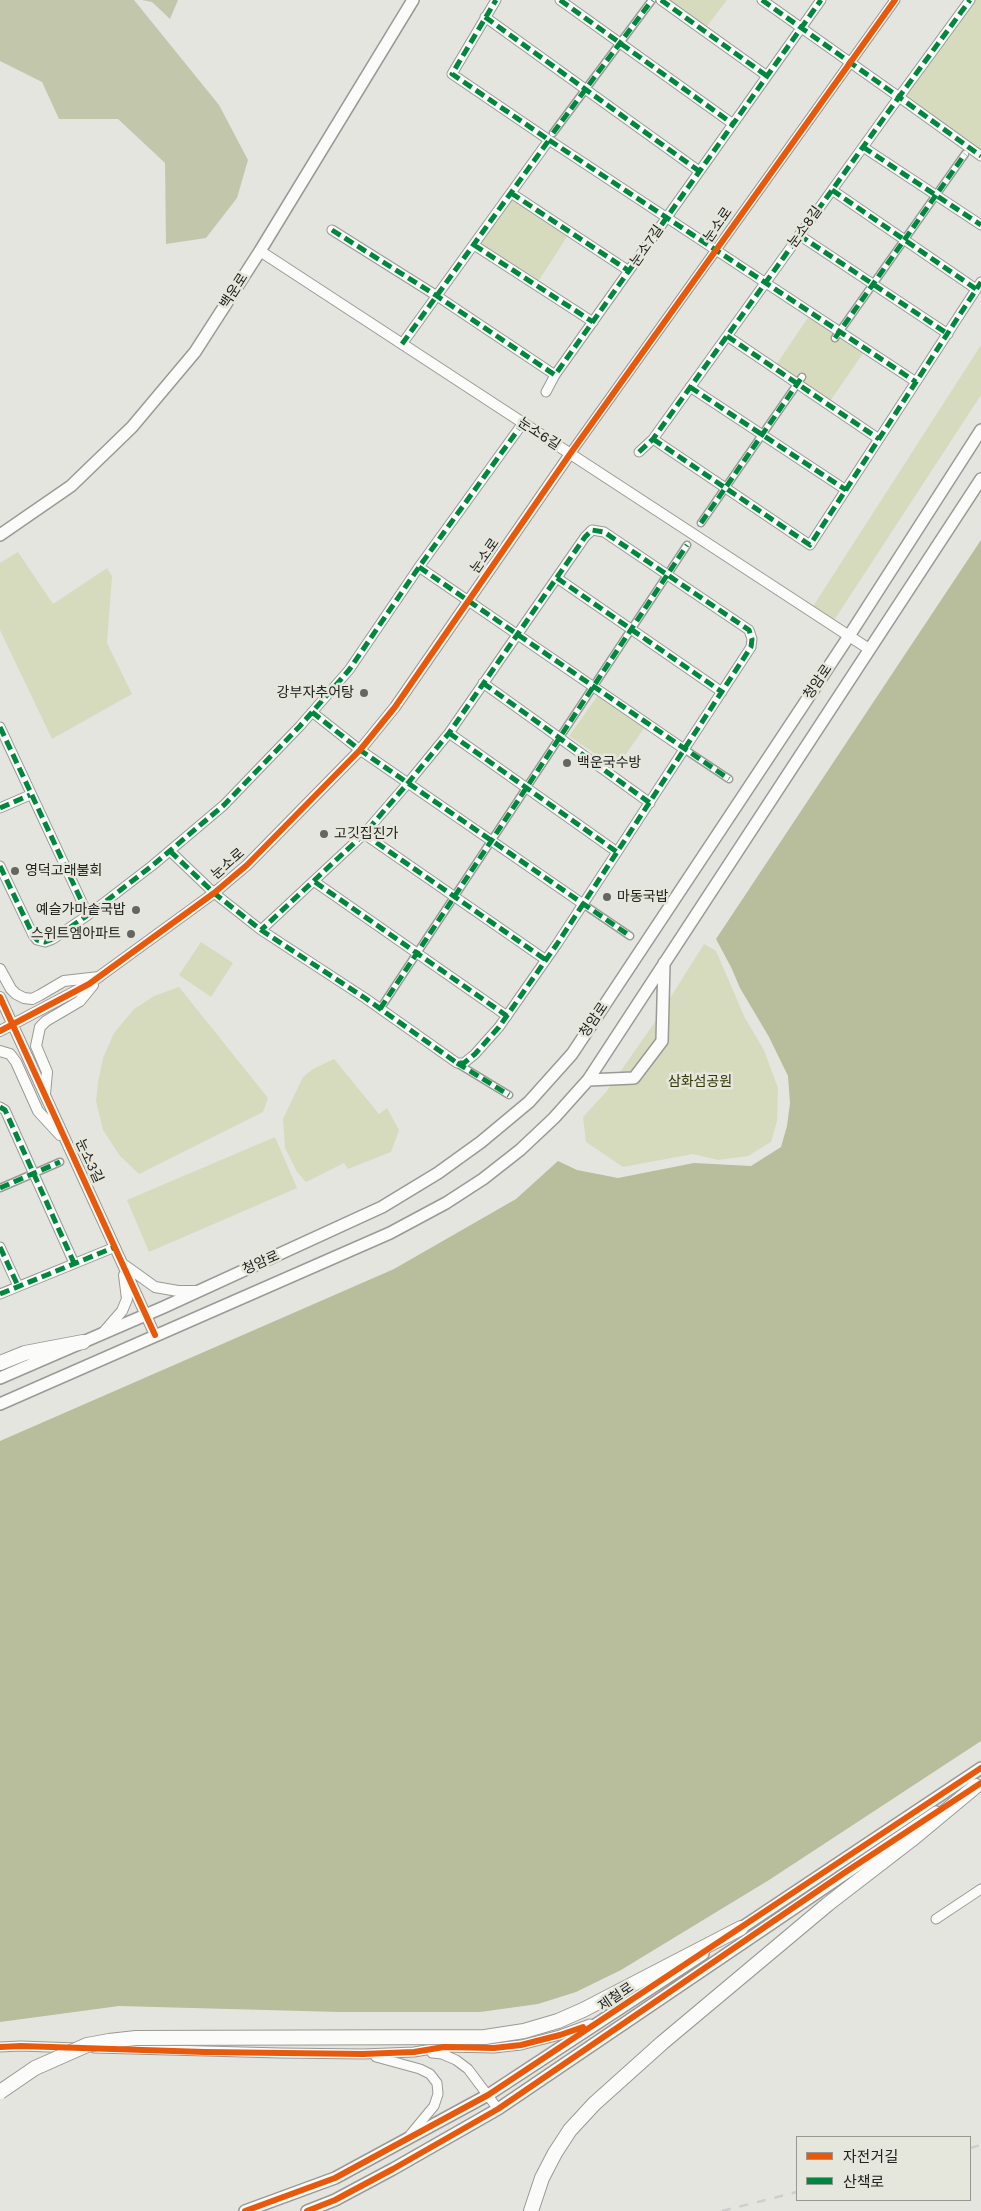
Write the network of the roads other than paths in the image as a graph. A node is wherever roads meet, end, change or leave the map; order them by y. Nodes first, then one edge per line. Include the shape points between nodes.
1 (413, 0) edge
2 (496, 0) edge
3 (560, 0) edge
4 (652, 0) edge
5 (661, 0) edge
6 (762, 0) edge
7 (821, 0) edge
8 (894, 0) edge
9 (970, 0) edge
10 (485, 17) junction
11 (801, 28) junction
12 (620, 43) junction
13 (850, 62) junction
14 (767, 76) junction
15 (586, 90) junction
16 (899, 97) junction
17 (733, 124) junction
18 (551, 137) junction
19 (863, 147) junction
20 (965, 154) dead end
21 (981, 156) edge
22 (699, 171) junction
23 (832, 190) junction
24 (511, 193) junction
25 (936, 195) junction
26 (667, 218) junction
27 (981, 225) edge
28 (332, 230) dead end
29 (799, 236) junction
30 (904, 240) junction
31 (474, 245) junction
32 (716, 250) junction
33 (260, 251) junction
34 (629, 271) junction
35 (765, 282) junction
36 (873, 284) junction
37 (979, 286) edge
38 (437, 296) junction
39 (593, 322) junction
40 (948, 334) junction
41 (837, 335) junction
42 (727, 336) junction
43 (402, 344) junction
44 (555, 375) junction
45 (799, 380) junction
46 (916, 382) junction
47 (690, 387) junction
48 (546, 392) dead end
49 (523, 423) junction
50 (981, 430) edge
51 (762, 434) junction
52 (879, 438) junction
53 (652, 439) junction
54 (639, 452) dead end
55 (570, 454) junction
56 (981, 479) edge
57 (725, 488) junction
58 (846, 490) junction
59 (701, 523) dead end
60 (0, 535) edge
61 (687, 545) dead end
62 (419, 567) junction
63 (667, 575) junction
64 (557, 578) junction
65 (469, 601) junction
66 (631, 629) junction
67 (517, 634) junction
68 (849, 636) junction
69 (869, 649) junction
70 (483, 683) junction
71 (593, 686) junction
72 (722, 692) junction
73 (312, 712) junction
74 (0, 727) edge
75 (449, 733) junction
76 (559, 738) junction
77 (684, 749) junction
78 (360, 750) junction
79 (729, 779) dead end
80 (408, 783) junction
81 (526, 788) junction
82 (30, 795) junction
83 (650, 803) junction
84 (0, 808) edge
85 (364, 834) junction
86 (491, 841) junction
87 (170, 851) junction
88 (617, 852) junction
89 (0, 866) edge
90 (314, 882) junction
91 (214, 893) junction
92 (454, 896) junction
93 (583, 904) junction
94 (88, 915) junction
95 (262, 930) junction
96 (630, 936) dead end
97 (416, 953) junction
98 (546, 960) junction
99 (664, 962) junction
100 (0, 969) edge
101 (100, 977) junction
102 (0, 997) edge
103 (380, 1008) junction
104 (507, 1016) junction
105 (13, 1025) junction
106 (0, 1031) edge
107 (0, 1051) edge
108 (457, 1063) junction
109 (588, 1080) junction
110 (509, 1095) dead end
111 (45, 1096) junction
112 (0, 1107) edge
113 (67, 1143) junction
114 (60, 1162) dead end
115 (33, 1174) junction
116 (0, 1188) edge
117 (0, 1247) edge
118 (114, 1247) junction
119 (74, 1263) junction
120 (122, 1264) junction
121 (18, 1286) junction
122 (198, 1291) junction
123 (0, 1294) edge
124 (145, 1314) junction
125 (103, 1333) junction
126 (155, 1335) junction
127 (83, 1342) junction
128 (0, 1363) edge
129 (0, 1378) edge
130 (0, 1404) edge
131 (981, 1761) edge
132 (981, 1768) edge
133 (978, 1784) edge
134 (940, 1796) junction
135 (981, 1889) edge
136 (936, 1919) dead end
137 (741, 1928) junction
138 (606, 2018) junction
139 (0, 2047) edge
140 (414, 2052) junction
141 (363, 2054) junction
142 (0, 2092) edge
143 (488, 2096) junction
144 (498, 2109) junction
145 (391, 2148) junction
146 (245, 2211) edge
147 (307, 2211) edge
148 (531, 2211) edge

1 - 33 main road, 백운로
2 - 10 street
3 - 12 street
4 - 12 street
5 - 14 street
6 - 11 street
7 - 11 street, 눈소7길
8 - 13 street, 눈소로
9 - 16 street, 눈소8길
10 - 15 street
10 - 18 street via 452,74
11 - 13 street
11 - 14 street, 눈소7길
12 - 15 street
12 - 17 street
13 - 16 street
13 - 32 street, 눈소로
14 - 17 street, 눈소7길
15 - 18 street
15 - 22 street
16 - 19 street, 눈소8길
16 - 21 street
17 - 22 street, 눈소7길
18 - 24 street
18 - 26 street
19 - 23 street, 눈소8길
19 - 25 street
20 - 25 street
22 - 26 street, 눈소7길
23 - 29 street, 눈소8길
23 - 30 street
24 - 31 street
24 - 34 street
25 - 27 street
25 - 30 street
26 - 32 street
26 - 34 street, 눈소7길
28 - 38 street
29 - 35 street, 눈소8길
29 - 36 street
30 - 36 street
30 - 37 street
31 - 38 street
31 - 39 street
32 - 35 street
32 - 55 street, 눈소로
33 - 43 street, 눈소6길
33 - 60 main road, 백운로 via 195,352 132,427 70,486
34 - 39 street, 눈소7길
35 - 41 street
35 - 42 street, 눈소8길
36 - 40 street
36 - 41 street
37 - 40 street
38 - 43 street
38 - 44 street
39 - 44 street, 눈소7길
40 - 46 street
41 - 46 street
42 - 45 street
42 - 47 street, 눈소8길
43 - 49 street, 눈소6길
44 - 48 street, 눈소7길
45 - 51 street
45 - 52 street
46 - 52 street
47 - 51 street
47 - 53 street, 눈소8길
49 - 55 street, 눈소6길
49 - 62 street
50 - 68 main road, 청암로
51 - 57 street
51 - 58 street
52 - 58 street
53 - 54 street, 눈소8길
53 - 57 street
55 - 65 street, 눈소로
55 - 68 street, 눈소6길
56 - 69 main road, 청암로
57 - 58 street via 810,545
57 - 59 street
61 - 63 street
62 - 65 street
62 - 73 street via 349,670
63 - 64 street via 599,530 592,530
63 - 66 street
63 - 72 street via 749,630 750,647
64 - 66 street
64 - 67 street
65 - 67 street
65 - 78 street, 눈소로 via 395,707
66 - 71 street
66 - 72 street
67 - 70 street
67 - 71 street
68 - 69 street, 눈소6길
68 - 122 main road, 청암로 via 572,1054 529,1102 438,1173 382,1208
69 - 99 main road, 청암로
70 - 75 street
70 - 76 street
71 - 76 street
71 - 77 street
72 - 77 street
73 - 78 street
73 - 87 street via 224,806
74 - 82 street
75 - 80 street
75 - 81 street
76 - 81 street
76 - 83 street
77 - 79 street
77 - 83 street
78 - 80 street
78 - 91 street, 눈소로 via 248,865
80 - 85 street
80 - 86 street
81 - 86 street
81 - 88 street
82 - 84 street
82 - 94 street
83 - 88 street
85 - 90 street
85 - 92 street
86 - 92 street
86 - 93 street
87 - 91 street
87 - 94 street
88 - 93 street
89 - 94 street via 36,940 45,942 53,939
90 - 95 street
90 - 97 street
91 - 95 street
91 - 101 street, 눈소로
92 - 97 street
92 - 98 street
93 - 96 street
93 - 98 street
95 - 103 street
97 - 103 street
97 - 104 street
98 - 104 street
99 - 109 main road, 청암로
99 - 109 main road via 662,1041 634,1078
100 - 101 street via 16,994 32,999 64,981
101 - 105 street, 눈소로
101 - 111 street via 80,1001 40,1027 36,1046 47,1072
102 - 105 street, 눈소3길
103 - 108 street
104 - 108 street via 475,1054 464,1063
105 - 106 street, 눈소로
105 - 111 street, 눈소3길
107 - 113 street via 10,1054 16,1062 38,1111
108 - 110 street
109 - 126 main road, 청암로 via 520,1150 446,1203 390,1233
111 - 113 street, 눈소3길
112 - 115 street
113 - 118 street, 눈소3길
114 - 115 street
115 - 116 street
115 - 119 street
117 - 121 street
118 - 119 street
118 - 120 street, 눈소3길
119 - 121 street
120 - 122 street via 156,1287
120 - 124 street, 눈소3길
120 - 125 street via 127,1299 122,1311
121 - 123 street
122 - 124 main road, 청암로
124 - 125 main road, 청암로
124 - 126 street, 눈소3길
125 - 127 main road, 청암로
126 - 130 main road, 청암로
127 - 128 highway via 25,1353
127 - 129 main road, 청암로
131 - 134 street
132 - 134 main road, 제철로
133 - 144 main road, 제철로
133 - 148 highway via 820,1910 622,2079 570,2130 542,2178
134 - 137 main road, 제철로
135 - 136 street
137 - 138 main road, 제철로
137 - 142 highway, bridge via 583,2010 524,2031 485,2036 136,2038 87,2045 35,2068
138 - 140 street via 521,2045 444,2047
138 - 143 main road, 제철로
139 - 141 street
140 - 141 street
140 - 143 street via 442,2054 456,2060 468,2069
141 - 145 street via 420,2069 437,2083 434,2106 408,2138
143 - 144 street
143 - 145 main road, 제철로
144 - 147 main road, 제철로 via 335,2200
145 - 146 main road, 제철로 via 335,2178

